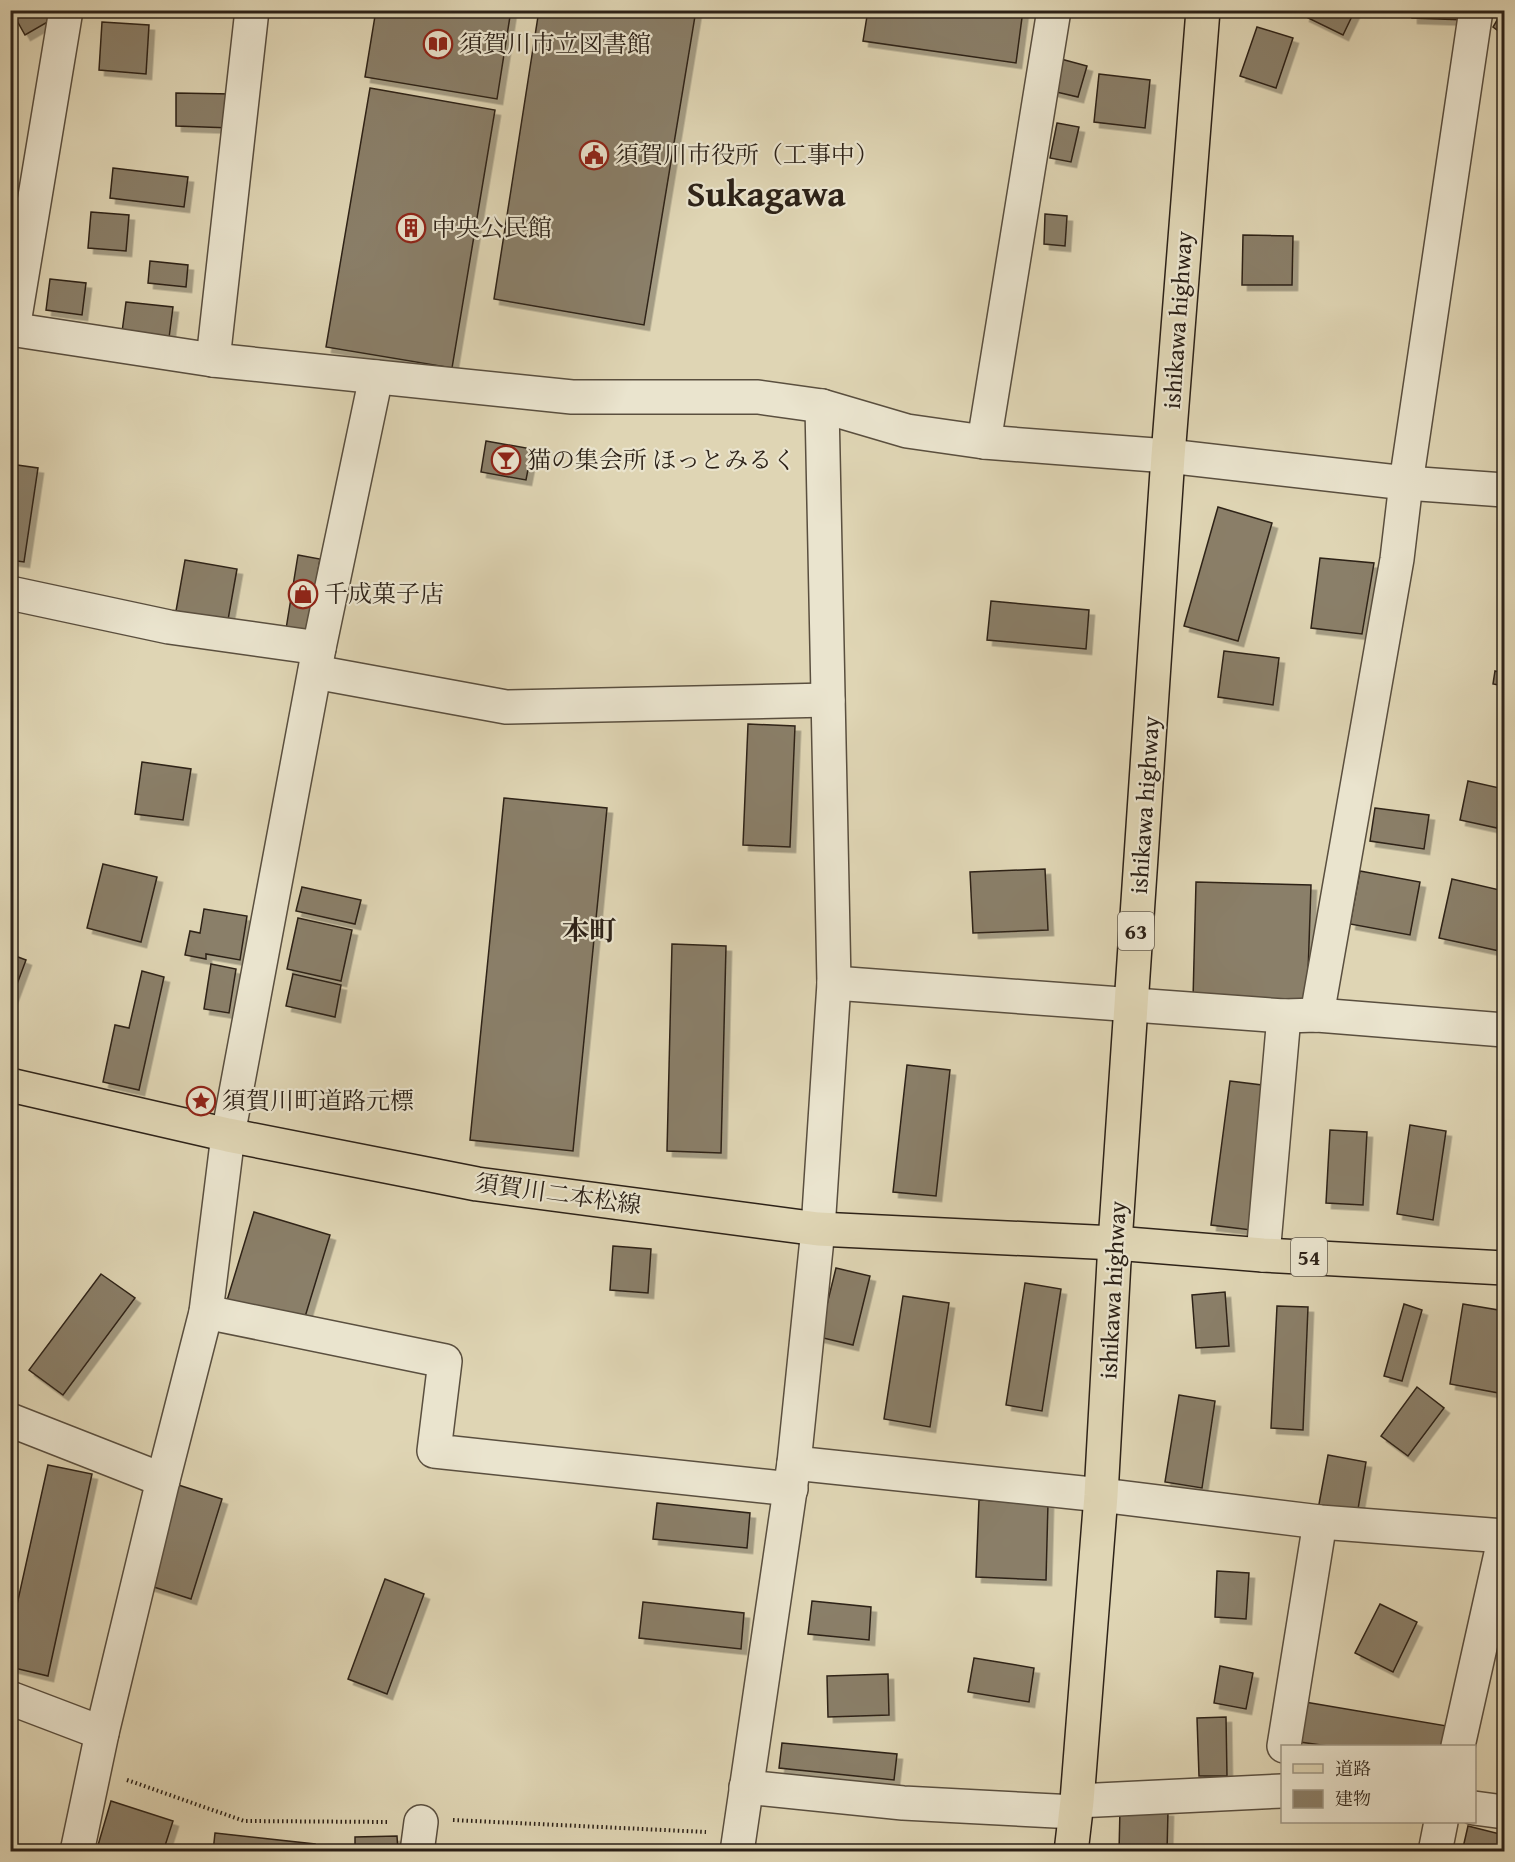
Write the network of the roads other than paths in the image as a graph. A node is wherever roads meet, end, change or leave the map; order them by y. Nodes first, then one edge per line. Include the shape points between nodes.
1 (66, 10) edge
2 (252, 10) edge
3 (1054, 10) edge
4 (1203, 10) edge
5 (1476, 10) edge
6 (12, 329) edge
7 (213, 360) junction
8 (376, 377) junction
9 (822, 406) junction
10 (984, 442) junction
11 (1168, 456) junction
12 (1406, 483) junction
13 (1504, 490) edge
14 (10, 593) edge
15 (317, 660) junction
16 (828, 700) junction
17 (834, 983) junction
18 (1131, 1005) junction
19 (1317, 1015) junction
20 (1284, 1016) junction
21 (1504, 1030) edge
22 (10, 1085) edge
23 (228, 1135) junction
24 (818, 1229) junction
25 (1115, 1243) junction
26 (1263, 1255) junction
27 (1504, 1268) edge
28 (206, 1312) junction
29 (10, 1420) edge
30 (793, 1476) junction
31 (163, 1480) junction
32 (1101, 1495) junction
33 (1320, 1522) junction
34 (1504, 1536) edge
35 (1504, 1540) edge
36 (10, 1698) edge
37 (102, 1733) junction
38 (1284, 1745) edge
39 (1458, 1745) edge
40 (1281, 1774) edge
41 (746, 1787) junction
42 (1280, 1791) edge
43 (1076, 1806) junction
44 (1476, 1808) edge
45 (1504, 1812) edge
46 (1442, 1823) edge
47 (77, 1851) edge
48 (737, 1851) edge
49 (1071, 1851) edge
50 (1435, 1851) edge

1 - 6 street
2 - 7 street
3 - 10 street
4 - 11 main road, ishikawa highway / 63
5 - 12 street
6 - 7 street
7 - 8 street
8 - 9 street via 572,397 759,397
8 - 15 street
9 - 10 street via 907,431
9 - 16 street
10 - 11 street
11 - 12 street
11 - 18 main road, ishikawa highway / 63
12 - 13 street
12 - 19 street via 1397,559
14 - 15 street
15 - 16 street via 506,707
15 - 23 street
16 - 17 street
17 - 18 street
17 - 24 street
18 - 20 street
18 - 25 main road, ishikawa highway / 63
19 - 20 street
19 - 21 street
20 - 26 street
22 - 23 main road, 須賀川二本松線
23 - 24 main road, 須賀川二本松線 via 477,1184
23 - 28 street
24 - 25 main road, 須賀川二本松線
24 - 30 street
25 - 26 main road, 54
25 - 32 main road, ishikawa highway / 63
26 - 27 main road, 54
28 - 30 street via 445,1361 434,1451
28 - 31 street
29 - 31 street
30 - 32 street
30 - 41 street
31 - 37 street
32 - 33 street
32 - 43 main road, ishikawa highway / 63
33 - 34 street
33 - 38 street
35 - 39 street
36 - 37 street
37 - 47 street
40 - 42 street
41 - 43 street via 903,1803
41 - 48 street
42 - 43 street
43 - 49 main road, ishikawa highway / 63
44 - 45 street
46 - 50 street

